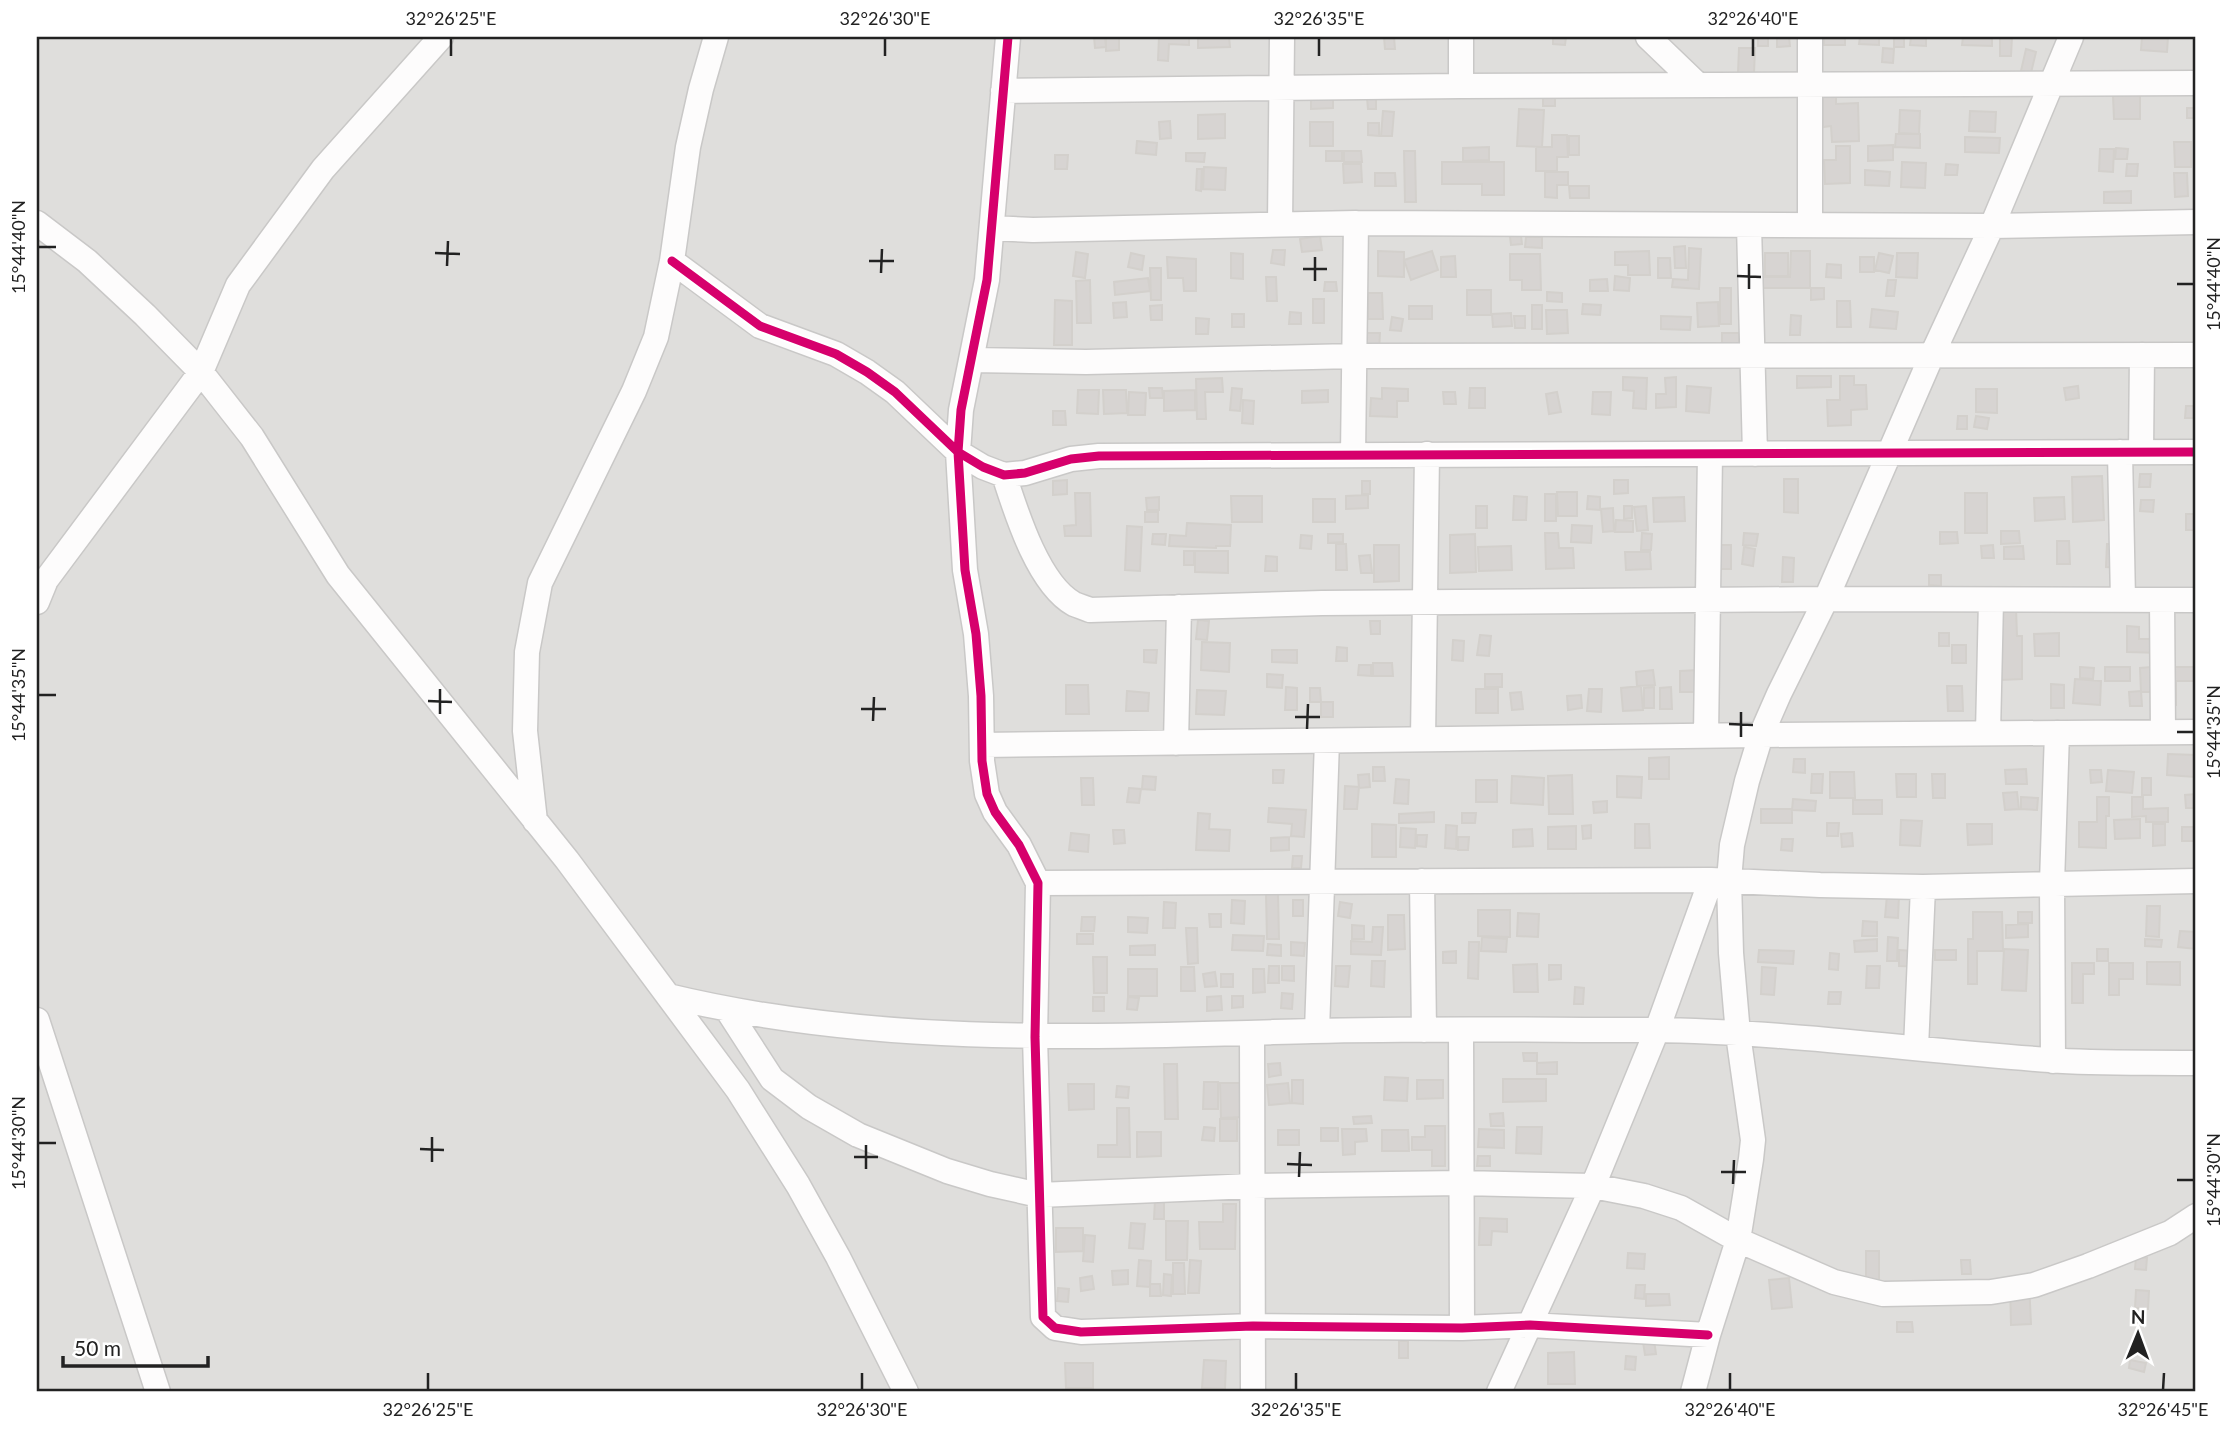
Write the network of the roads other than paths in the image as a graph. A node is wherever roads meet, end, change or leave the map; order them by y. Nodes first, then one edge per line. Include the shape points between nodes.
1 (440, 37) edge
2 (716, 37) edge
3 (1008, 37) edge
4 (1282, 37) edge
5 (1461, 37) edge
6 (1648, 37) edge
7 (1810, 37) edge
8 (2071, 37) edge
9 (2196, 83) edge
10 (1810, 84) junction
11 (1698, 85) junction
12 (2052, 85) junction
13 (1461, 86) junction
14 (1281, 88) junction
15 (1003, 91) junction
16 (2196, 222) edge
17 (37, 223) edge
18 (1280, 223) junction
19 (1356, 223) junction
20 (1749, 225) junction
21 (1810, 225) junction
22 (1992, 226) junction
23 (992, 229) junction
24 (672, 261) junction
25 (1752, 355) junction
26 (1931, 355) junction
27 (2142, 355) junction
28 (2196, 355) edge
29 (1354, 356) junction
30 (971, 360) junction
31 (201, 372) junction
32 (958, 452) junction
33 (2131, 452) junction
34 (2196, 452) edge
35 (1889, 453) junction
36 (1427, 454) junction
37 (1710, 454) junction
38 (1755, 454) junction
39 (1353, 455) junction
40 (1004, 475) junction
41 (1826, 600) junction
42 (1991, 600) junction
43 (2123, 600) junction
44 (2162, 600) junction
45 (2196, 600) edge
46 (1708, 601) junction
47 (37, 602) edge
48 (1425, 603) junction
49 (1179, 607) junction
50 (2163, 732) junction
51 (2196, 732) edge
52 (1988, 733) junction
53 (2057, 733) junction
54 (1762, 735) junction
55 (1706, 736) junction
56 (1423, 739) junction
57 (1327, 741) junction
58 (1176, 743) junction
59 (982, 746) junction
60 (536, 822) junction
61 (1720, 880) junction
62 (1323, 881) junction
63 (1422, 881) junction
64 (2196, 881) edge
65 (1038, 883) junction
66 (2052, 883) junction
67 (1923, 887) junction
68 (668, 996) junction
69 (727, 1011) junction
70 (37, 1020) edge
71 (1424, 1030) junction
72 (1461, 1030) junction
73 (1657, 1030) junction
74 (1317, 1031) junction
75 (1252, 1033) junction
76 (1738, 1034) junction
77 (1035, 1037) junction
78 (1916, 1048) junction
79 (2053, 1060) junction
80 (2196, 1063) edge
81 (1461, 1183) junction
82 (1252, 1186) junction
83 (1593, 1186) junction
84 (1039, 1195) junction
85 (2196, 1216) edge
86 (1738, 1240) junction
87 (1530, 1325) junction
88 (1252, 1326) junction
89 (1462, 1328) junction
90 (1708, 1335) junction
91 (158, 1392) edge
92 (906, 1392) edge
93 (1253, 1392) edge
94 (1499, 1392) edge
95 (1693, 1392) edge

1 - 31 street via 323,169 237,285
2 - 24 street via 688,147
3 - 15 street
4 - 14 street
5 - 13 street
6 - 11 street
7 - 10 street
8 - 12 street
9 - 12 street
10 - 11 street
10 - 12 street
10 - 21 street
11 - 13 street
12 - 22 street
13 - 14 street
14 - 15 street
14 - 18 street
15 - 23 street
16 - 22 street
17 - 31 street via 87,261
18 - 19 street
18 - 23 street
19 - 20 street
19 - 29 street
20 - 21 street
20 - 25 street
21 - 22 street
22 - 26 street
23 - 30 street via 988,280
24 - 32 street via 760,326 867,372
24 - 60 street via 656,337 634,391 540,583 527,652 525,731
25 - 26 street
25 - 29 street
25 - 38 street
26 - 27 street
26 - 35 street
27 - 28 street
27 - 33 street
29 - 30 street
29 - 39 street
30 - 32 street
31 - 47 street via 46,580
31 - 60 street via 252,437 338,575
32 - 40 street
32 - 59 street
33 - 34 street
33 - 35 street
33 - 43 street
35 - 38 street
35 - 41 street
36 - 37 street
36 - 39 street
36 - 48 street
37 - 38 street
37 - 46 street
39 - 40 street via 1099,456
40 - 49 street via 1023,534 1056,587 1073,603 1090,610
41 - 42 street
41 - 46 street
41 - 54 street
42 - 43 street
42 - 52 street
43 - 44 street
44 - 45 street
44 - 50 street
46 - 48 street
46 - 55 street
48 - 49 street
48 - 56 street
49 - 58 street
50 - 51 street
50 - 53 street
52 - 53 street
52 - 54 street
53 - 66 street
54 - 55 street
54 - 61 street
55 - 56 street
56 - 57 street
57 - 58 street
57 - 62 street
58 - 59 street
59 - 65 street via 987,794
60 - 68 street
61 - 63 street
61 - 67 street
61 - 73 street
61 - 76 street
62 - 63 street
62 - 65 street
62 - 74 street
63 - 71 street
64 - 66 street
65 - 77 street
66 - 67 street
66 - 79 street
67 - 78 street
68 - 69 street
68 - 92 street via 738,1090 798,1185
69 - 77 street via 865,1029
69 - 84 street via 772,1079 809,1107 858,1135 947,1171
70 - 91 street
71 - 72 street
71 - 74 street
72 - 73 street
72 - 81 street
73 - 76 street
73 - 83 street
74 - 75 street
75 - 77 street
75 - 82 street
76 - 78 street
76 - 86 street via 1753,1140
77 - 84 street
78 - 79 street
79 - 80 street
81 - 82 street
81 - 83 street
81 - 89 street
82 - 84 street
82 - 88 street
83 - 86 street via 1681,1208
83 - 87 street
84 - 88 street via 1043,1317 1055,1328 1081,1332
85 - 86 street via 2170,1233 2088,1266 2034,1285 1991,1292 1883,1294 1834,1282
86 - 90 street
87 - 89 street
87 - 90 street
87 - 94 street
88 - 89 street
88 - 93 street
90 - 95 street

